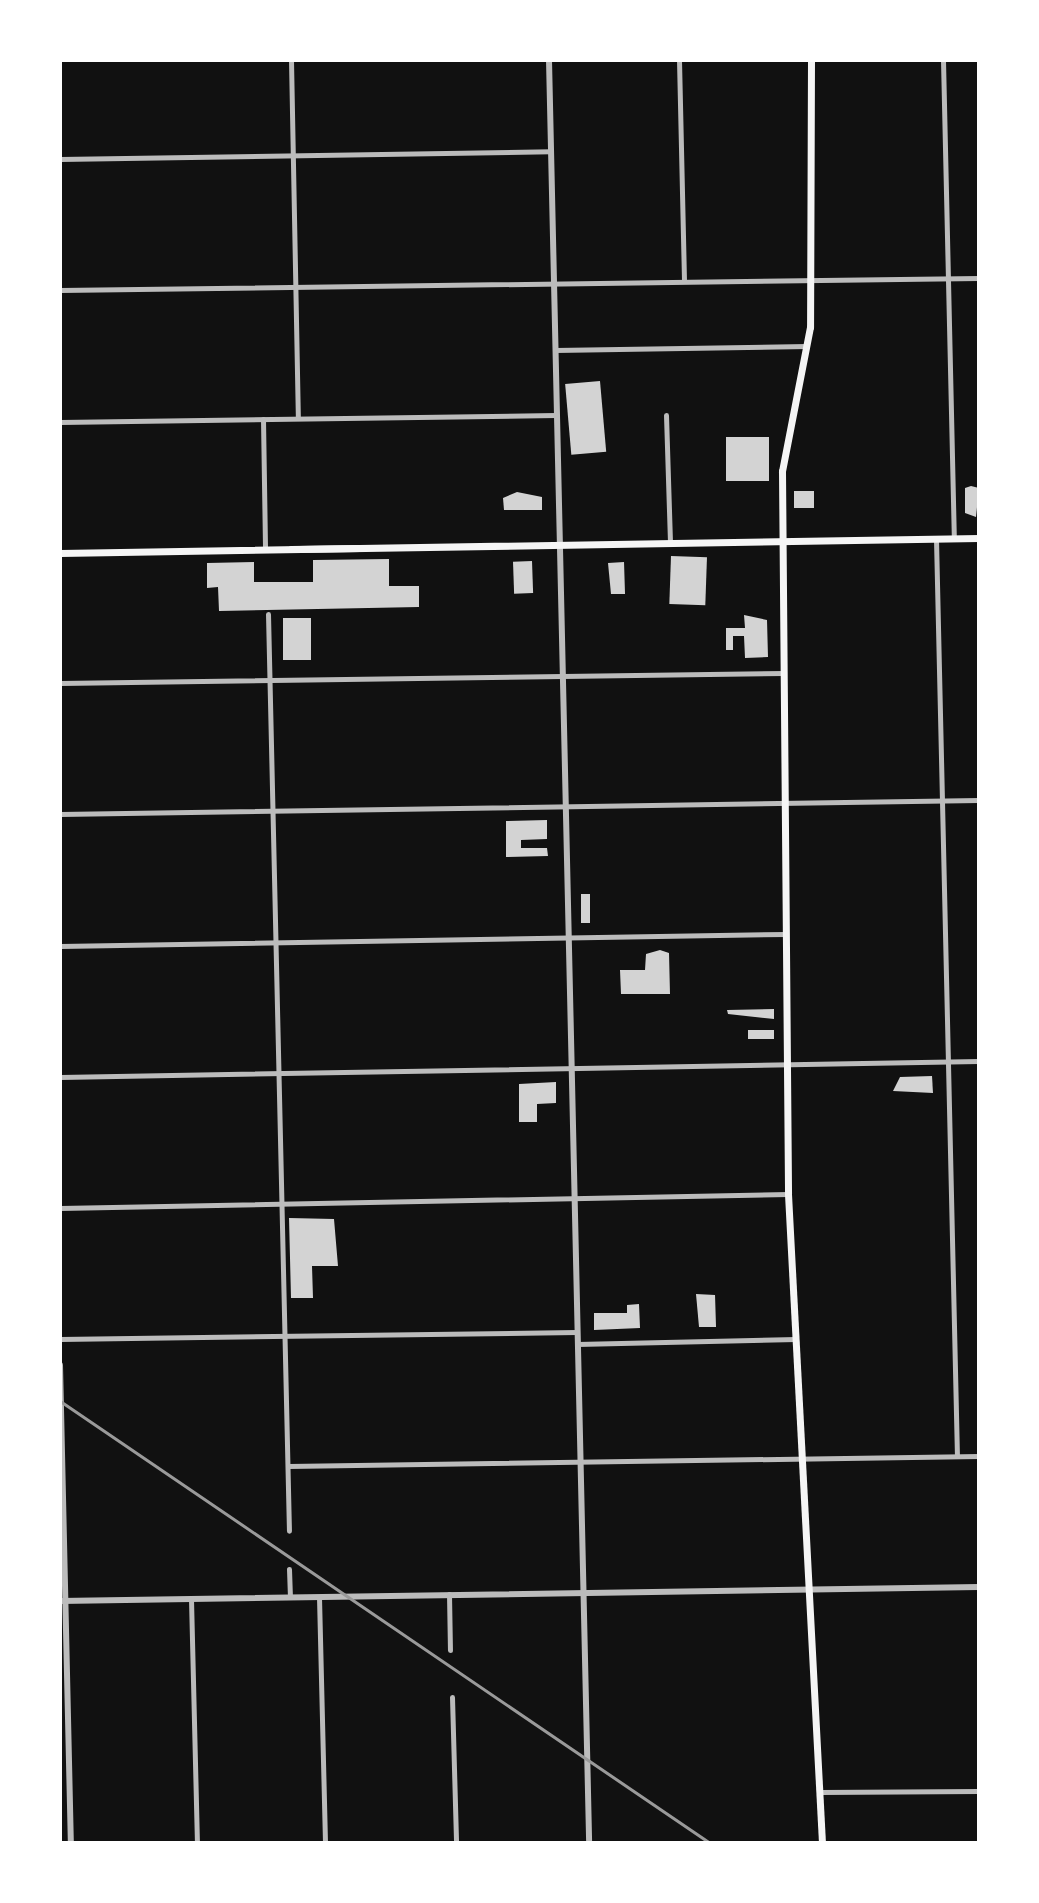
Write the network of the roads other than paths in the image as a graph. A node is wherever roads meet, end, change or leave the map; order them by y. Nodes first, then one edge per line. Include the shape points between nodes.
1 (291, 60) edge
2 (549, 60) edge
3 (679, 60) edge
4 (811, 60) edge
5 (943, 60) edge
6 (551, 151) junction
7 (293, 155) junction
8 (60, 159) edge
9 (948, 278) junction
10 (979, 278) edge
11 (811, 280) junction
12 (684, 281) junction
13 (554, 283) junction
14 (295, 287) junction
15 (60, 290) edge
16 (807, 346) junction
17 (555, 350) junction
18 (556, 415) junction
19 (666, 415) dead end
20 (298, 418) junction
21 (263, 419) junction
22 (60, 422) edge
23 (954, 538) junction
24 (979, 538) edge
25 (936, 539) junction
26 (783, 541) junction
27 (670, 543) junction
28 (559, 545) junction
29 (265, 550) junction
30 (60, 553) edge
31 (268, 614) dead end
32 (784, 673) junction
33 (562, 676) junction
34 (270, 679) junction
35 (60, 683) edge
36 (941, 800) junction
37 (979, 800) edge
38 (785, 803) junction
39 (565, 806) junction
40 (273, 811) junction
41 (60, 814) edge
42 (786, 934) junction
43 (568, 937) junction
44 (276, 942) junction
45 (60, 946) edge
46 (979, 1061) edge
47 (947, 1062) junction
48 (787, 1065) junction
49 (571, 1068) junction
50 (279, 1073) junction
51 (60, 1077) edge
52 (788, 1194) junction
53 (574, 1199) junction
54 (282, 1205) junction
55 (60, 1208) edge
56 (577, 1332) junction
57 (285, 1336) junction
58 (60, 1339) edge
59 (797, 1339) junction
60 (577, 1344) junction
61 (60, 1365) edge
62 (957, 1456) junction
63 (979, 1456) edge
64 (805, 1459) junction
65 (580, 1462) junction
66 (288, 1466) junction
67 (289, 1531) dead end
68 (289, 1569) dead end
69 (979, 1587) edge
70 (809, 1589) junction
71 (583, 1592) junction
72 (449, 1594) junction
73 (290, 1597) junction
74 (319, 1597) junction
75 (191, 1599) junction
76 (63, 1601) edge
77 (450, 1650) dead end
78 (452, 1697) dead end
79 (979, 1791) edge
80 (820, 1792) junction
81 (71, 1843) edge
82 (197, 1843) edge
83 (325, 1843) edge
84 (456, 1843) edge
85 (589, 1843) edge
86 (822, 1843) edge

1 - 7 street
2 - 6 street
3 - 12 street
4 - 11 main road
5 - 9 street
6 - 7 street
6 - 13 street
7 - 8 street
7 - 14 street
9 - 10 street
9 - 11 street
9 - 23 street
11 - 12 street
11 - 16 main road
12 - 13 street
13 - 14 street
13 - 17 street
14 - 15 street
14 - 20 street
16 - 17 street
16 - 26 main road via 782,471
17 - 18 street
18 - 20 street
18 - 28 street
19 - 27 street
20 - 21 street
21 - 22 street
21 - 29 street
23 - 24 main road
23 - 25 main road
25 - 26 main road
25 - 36 street
26 - 27 main road
26 - 32 main road
27 - 28 main road
28 - 29 main road
28 - 33 street
29 - 30 main road
31 - 34 street
32 - 33 street
32 - 38 main road
33 - 34 street
33 - 39 street
34 - 35 street
34 - 40 street
36 - 37 street
36 - 38 street
36 - 47 street
38 - 39 street
38 - 42 main road
39 - 40 street
39 - 43 street
40 - 41 street
40 - 44 street
42 - 43 street
42 - 48 main road
43 - 44 street
43 - 49 street
44 - 45 street
44 - 50 street
46 - 47 street
47 - 48 street
47 - 62 street
48 - 49 street
48 - 52 main road
49 - 50 street
49 - 53 street
50 - 51 street
50 - 54 street
52 - 53 street
52 - 59 main road
53 - 54 street
53 - 56 street
54 - 55 street
54 - 57 street
56 - 57 street
56 - 60 street
57 - 58 street
57 - 66 street
59 - 60 street
59 - 64 main road
60 - 65 street
61 - 76 street
62 - 63 street
62 - 64 street
64 - 65 street
64 - 70 main road
65 - 66 street
65 - 71 street
66 - 67 street
68 - 73 street
69 - 70 street
70 - 71 street
70 - 80 main road
71 - 72 street
71 - 85 street
72 - 74 street
72 - 77 street
73 - 74 street
73 - 75 street
74 - 83 street
75 - 76 street
75 - 82 street
76 - 81 street
78 - 84 street
79 - 80 street
80 - 86 main road

